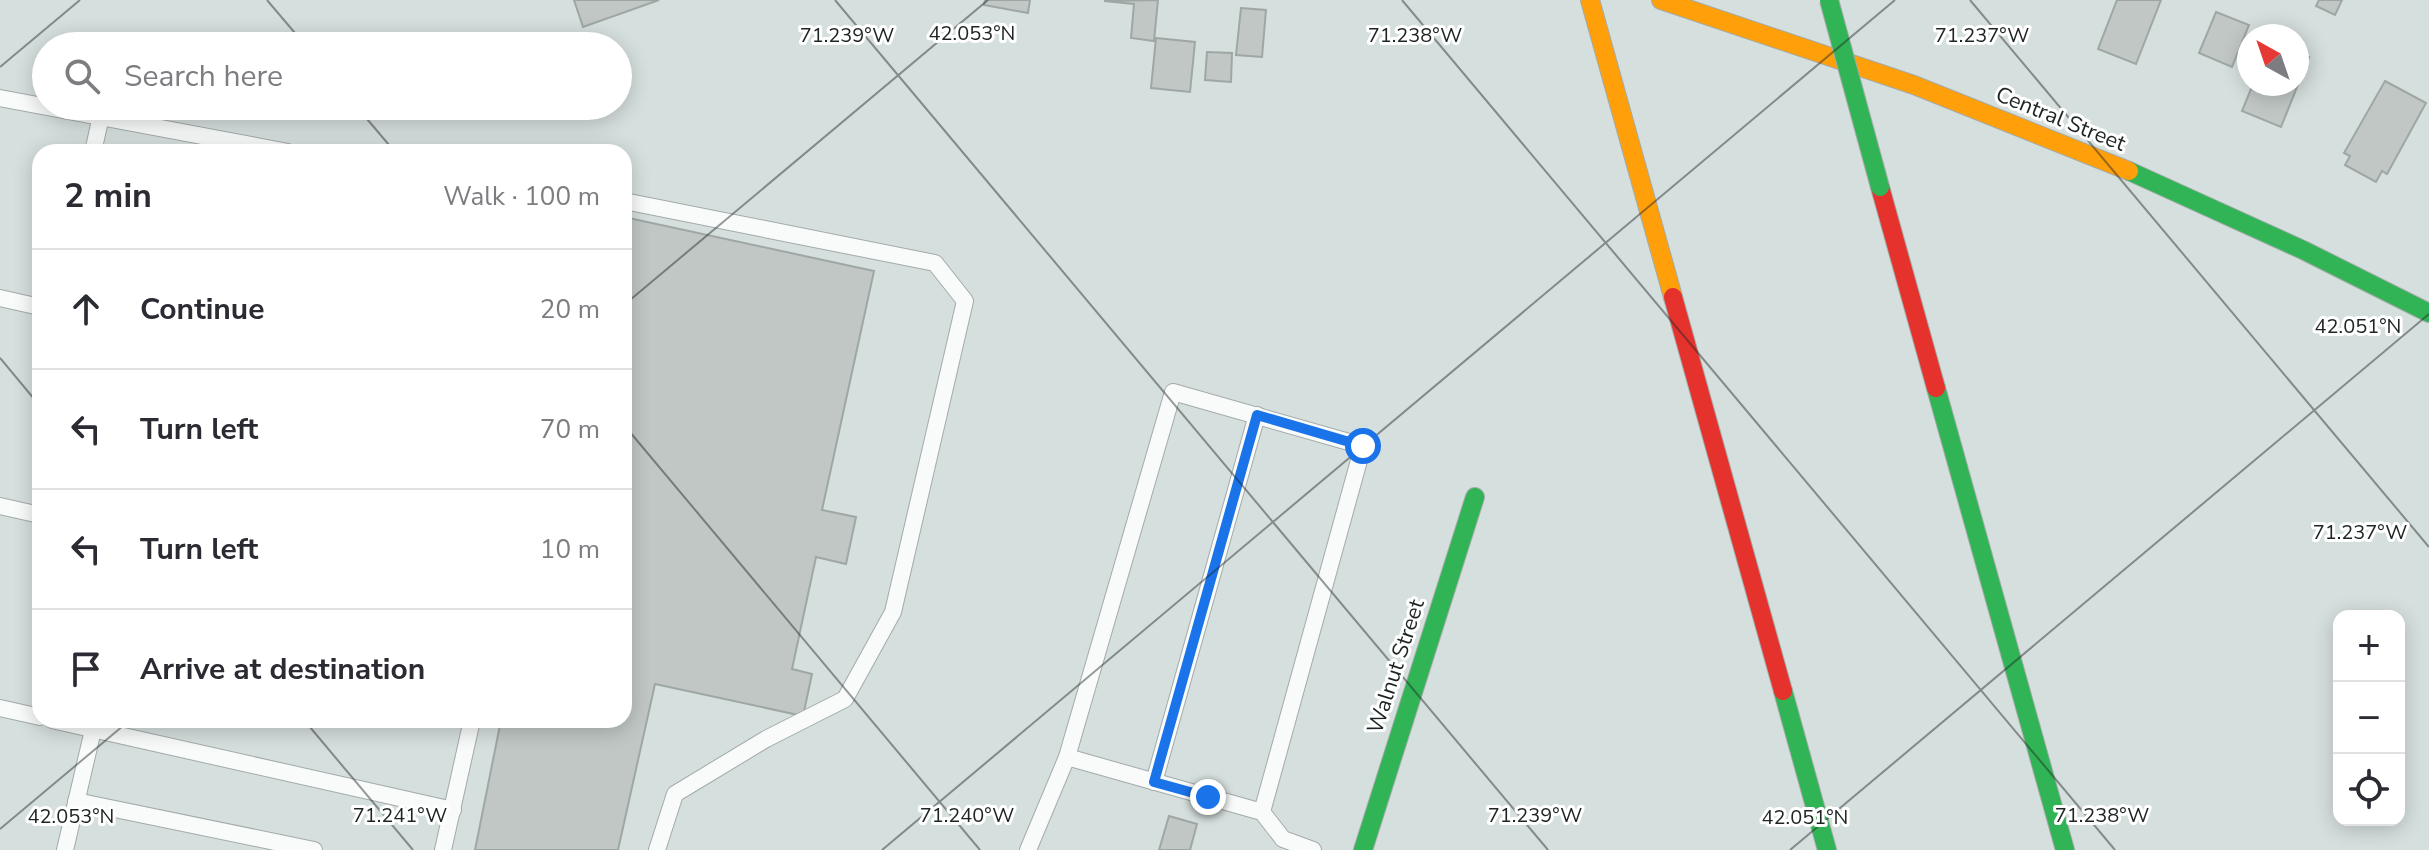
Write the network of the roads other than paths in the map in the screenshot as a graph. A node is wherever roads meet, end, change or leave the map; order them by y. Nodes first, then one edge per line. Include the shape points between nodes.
1 (1590, 0) edge
2 (1661, 0) edge
3 (1829, 0) edge
4 (0, 98) edge
5 (32, 104) edge
6 (100, 120) edge
7 (122, 120) edge
8 (95, 144) edge
9 (246, 144) edge
10 (632, 203) edge
11 (0, 298) edge
12 (32, 305) edge
13 (2429, 313) edge
14 (1257, 415) junction
15 (1475, 497) dead end
16 (0, 506) edge
17 (32, 513) edge
18 (0, 708) edge
19 (32, 715) edge
20 (85, 728) edge
21 (470, 728) edge
22 (93, 730) junction
23 (1067, 757) junction
24 (1154, 782) junction
25 (76, 801) junction
26 (453, 810) junction
27 (1262, 812) junction
28 (1282, 844) edge
29 (65, 850) edge
30 (314, 850) edge
31 (443, 850) edge
32 (657, 850) edge
33 (1028, 850) edge
34 (1313, 850) edge
35 (1363, 850) edge
36 (1827, 850) edge
37 (2065, 850) edge

1 - 36 main road
2 - 13 main road, Central Street via 1857,64 2045,136 2230,216
3 - 37 main road, bridge
4 - 5 lane
6 - 8 lane
7 - 9 lane
10 - 32 lane via 935,263 965,301 893,612 845,699 675,794
11 - 12 lane
14 - 23 lane via 1173,392
14 - 24 lane
14 - 27 lane via 1363,446
15 - 35 main road, Walnut Street
16 - 17 lane
18 - 19 lane
20 - 22 lane
21 - 26 lane
22 - 25 lane
22 - 26 lane
23 - 24 lane
23 - 33 lane
24 - 27 lane
25 - 29 lane
25 - 30 lane
26 - 31 lane
27 - 28 lane
28 - 34 lane

